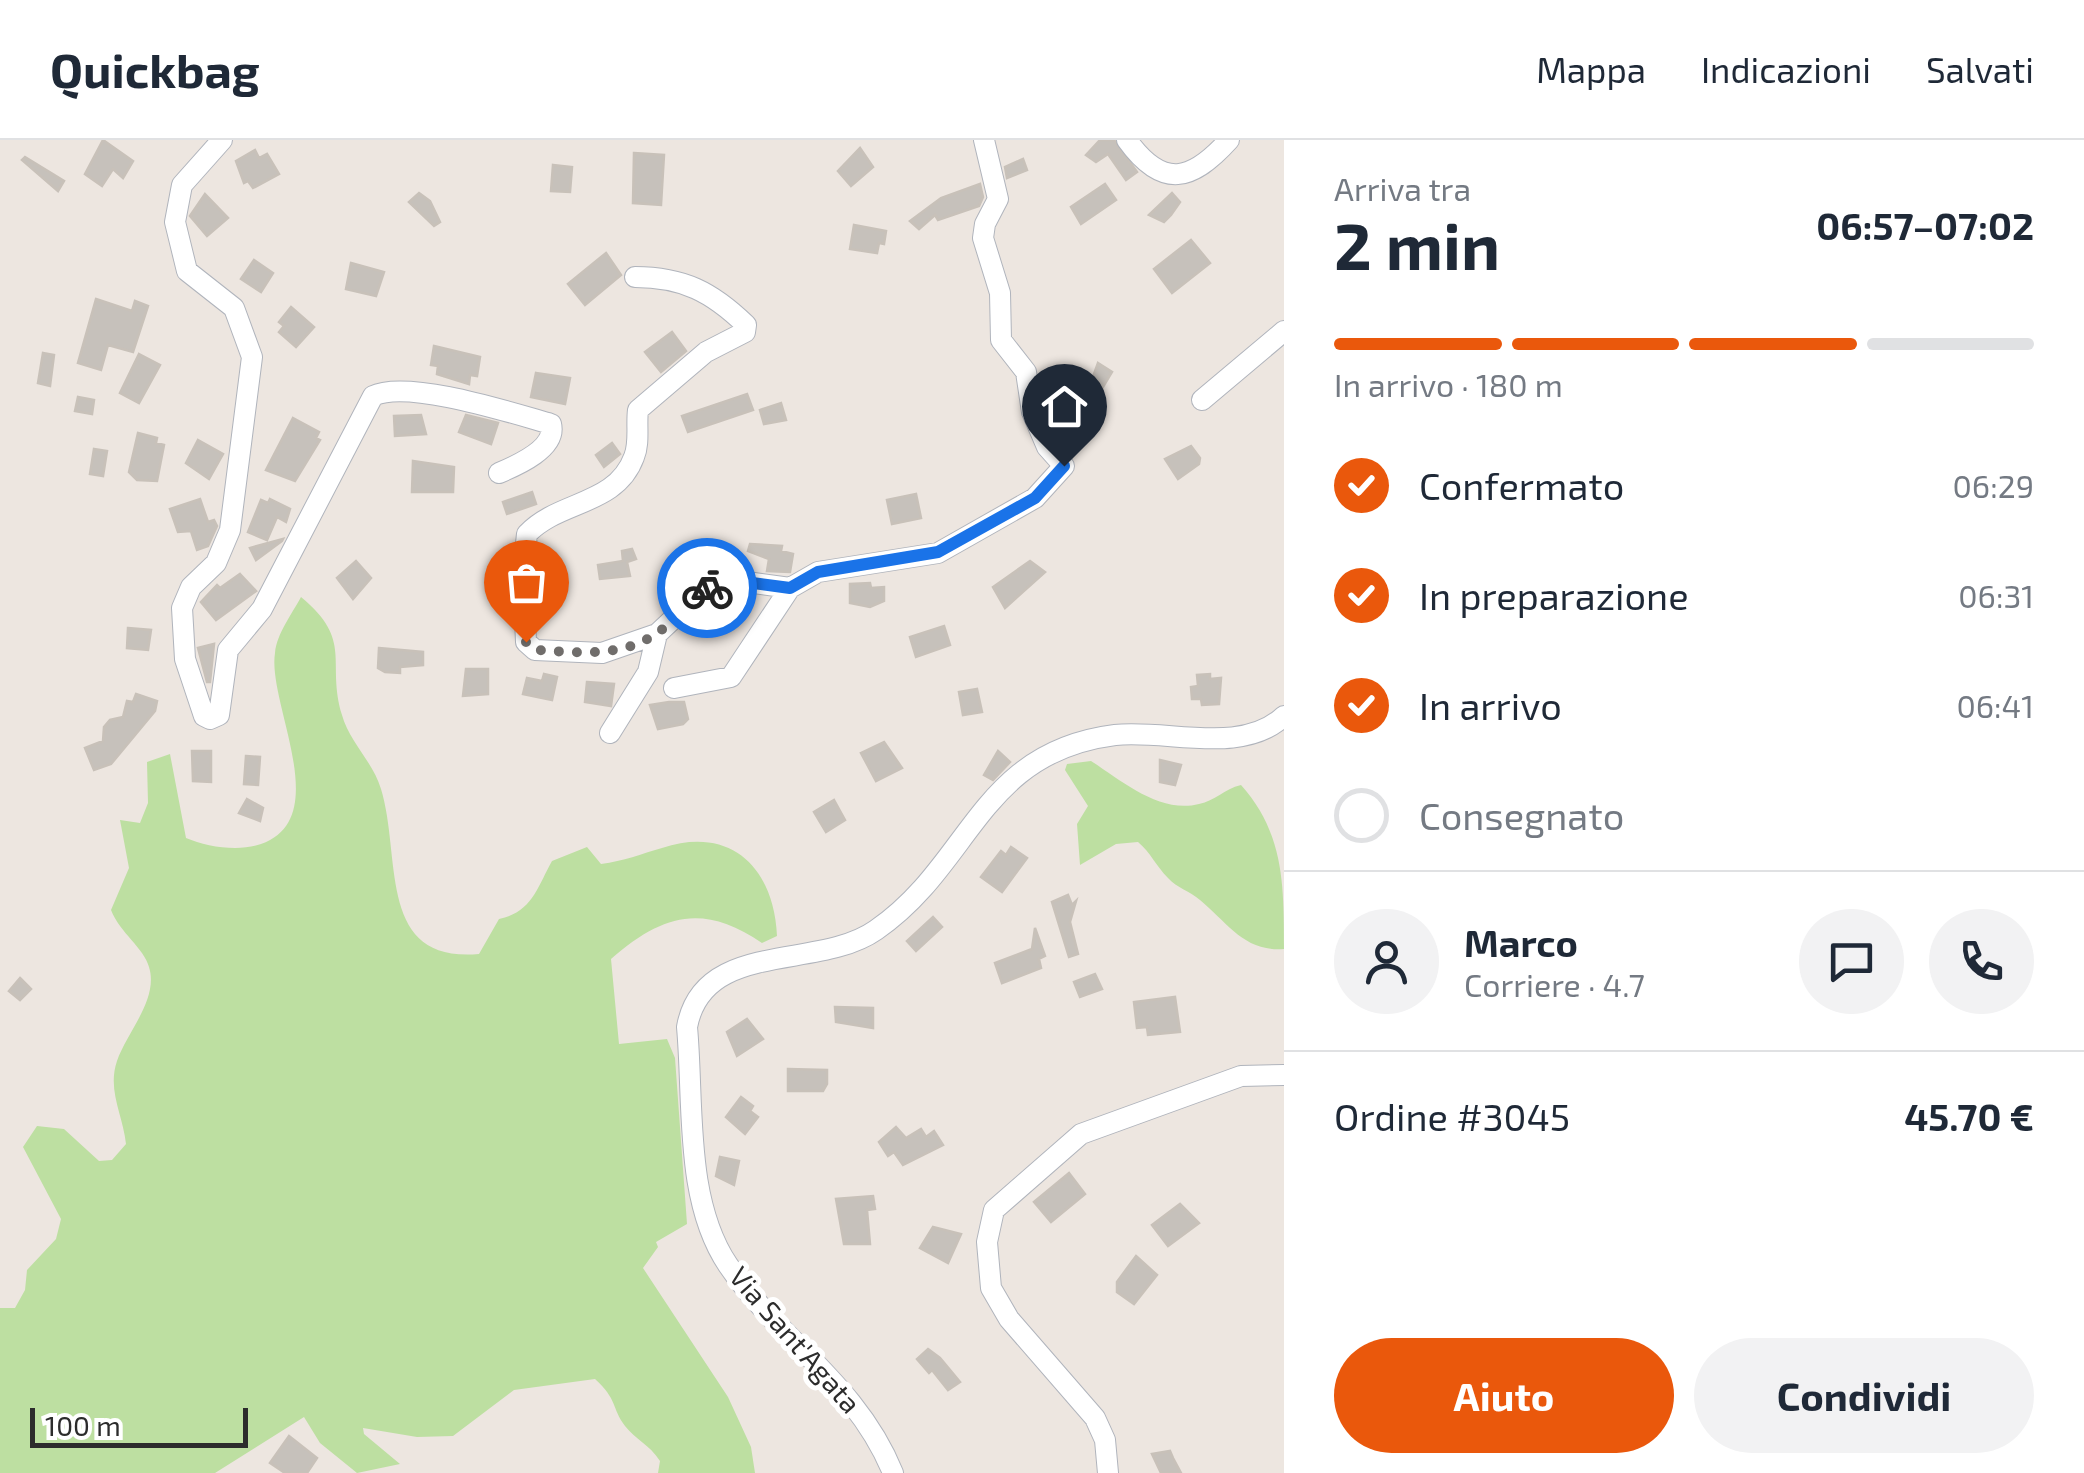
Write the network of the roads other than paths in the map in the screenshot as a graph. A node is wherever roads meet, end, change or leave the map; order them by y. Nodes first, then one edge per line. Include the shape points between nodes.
1 (222, 140) edge
2 (984, 140) edge
3 (1126, 140) edge
4 (1230, 140) edge
5 (635, 277) dead end
6 (1284, 331) edge
7 (1202, 400) dead end
8 (500, 473) dead end
9 (790, 588) junction
10 (657, 634) junction
11 (674, 688) dead end
12 (1284, 716) edge
13 (610, 733) dead end
14 (1284, 1075) edge
15 (893, 1473) edge
16 (1108, 1473) edge

1 - 8 street via 182,185 175,222 188,272 234,308 252,357 230,530 216,563 190,587 182,608 185,659 200,710 210,719 219,715 228,650 262,610 368,400 393,389 552,424 548,440 525,462
2 - 9 street via 998,200 983,238 1000,293 1002,340 1026,372 1032,412 1064,466 1035,498 938,552 818,572
3 - 4 street via 1157,169 1182,174 1205,167
5 - 10 street via 674,277 727,308 745,332 706,352 638,410 636,453 624,478 527,534 524,624 526,642 535,650 602,653
6 - 7 street
9 - 10 street via 724,579
9 - 11 street via 731,678
10 - 13 street via 648,672
12 - 15 street, Via Sant'Agata via 1246,734 1119,734 1061,749 989,799 926,887 878,929 830,952 750,963 715,980 690,1010 699,1191 716,1240 744,1285 850,1396
14 - 16 street via 1232,1079 1081,1134 994,1210 986,1242 992,1288 1009,1319 1095,1418

